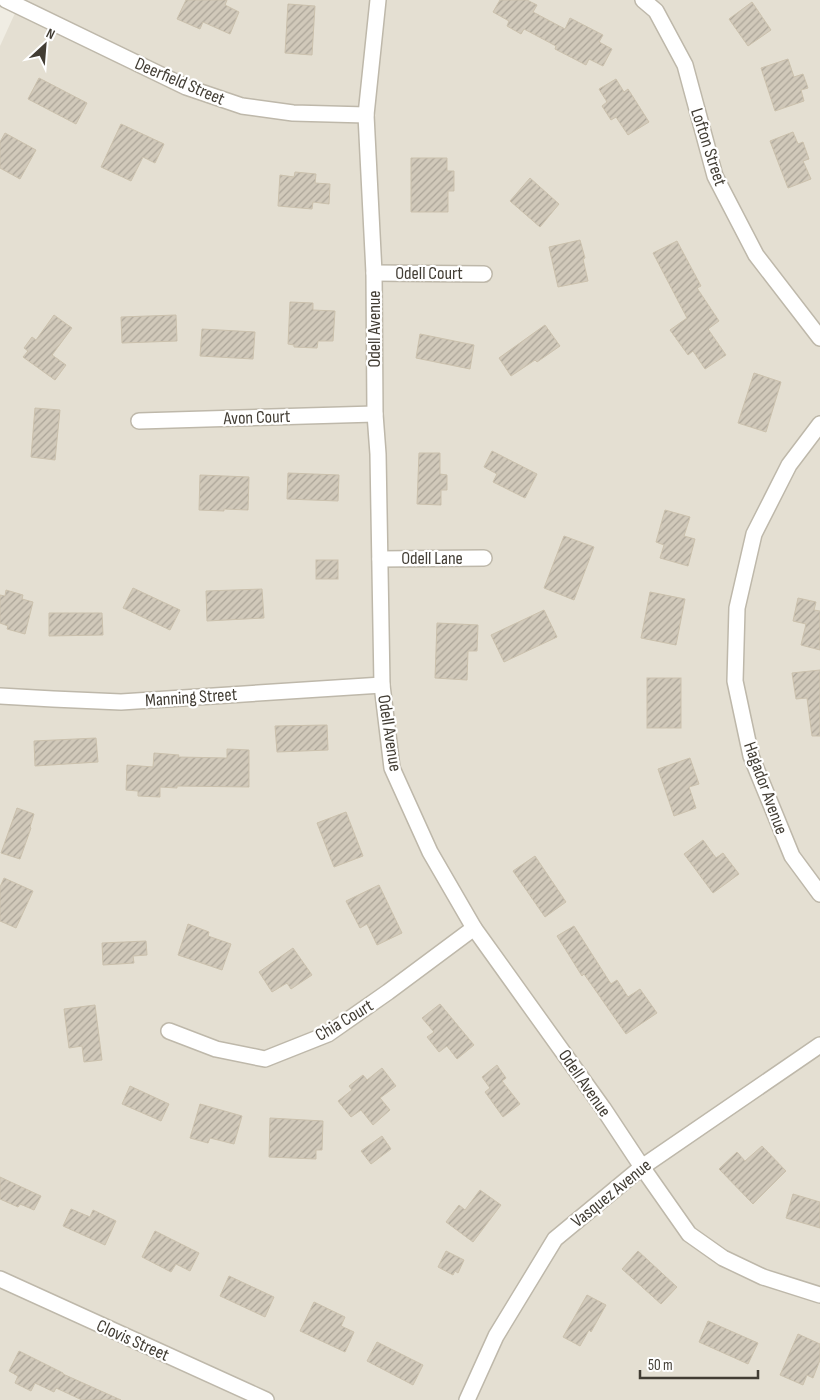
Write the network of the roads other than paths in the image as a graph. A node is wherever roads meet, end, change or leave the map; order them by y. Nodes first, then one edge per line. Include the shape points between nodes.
1 (6, 0) edge
2 (378, 0) edge
3 (644, 0) edge
4 (366, 115) junction
5 (374, 273) junction
6 (484, 274) dead end
7 (820, 338) edge
8 (375, 414) junction
9 (139, 421) dead end
10 (820, 424) edge
11 (484, 558) dead end
12 (380, 559) junction
13 (382, 685) junction
14 (0, 696) edge
15 (820, 894) edge
16 (474, 928) junction
17 (168, 1030) dead end
18 (820, 1045) edge
19 (642, 1167) junction
20 (0, 1279) edge
21 (820, 1295) edge
22 (266, 1400) edge
23 (466, 1400) edge

1 - 4 street, Deerfield Street via 186,87 242,106 293,113
2 - 4 street, Odell Avenue
3 - 7 street, Lofton Street via 656,11 685,65 715,176 756,255
4 - 5 street, Odell Avenue
5 - 6 street, Odell Court
5 - 8 street, Odell Avenue
8 - 9 street, Avon Court
8 - 12 street, Odell Avenue
10 - 15 street, Hagador Avenue via 789,465 754,534 737,608 735,680 751,756 792,856
11 - 12 street, Odell Lane
12 - 13 street, Odell Avenue
13 - 14 street, Manning Street via 121,702
13 - 16 street, Odell Avenue via 392,768 430,852
16 - 17 street, Chia Court via 328,1034 265,1058 216,1049
16 - 19 street, Odell Avenue
18 - 19 street, Vasquez Avenue
19 - 21 street, Odell Avenue via 689,1234 723,1258 763,1277
19 - 23 street, Vasquez Avenue via 554,1239 496,1336
20 - 22 street, Clovis Street

